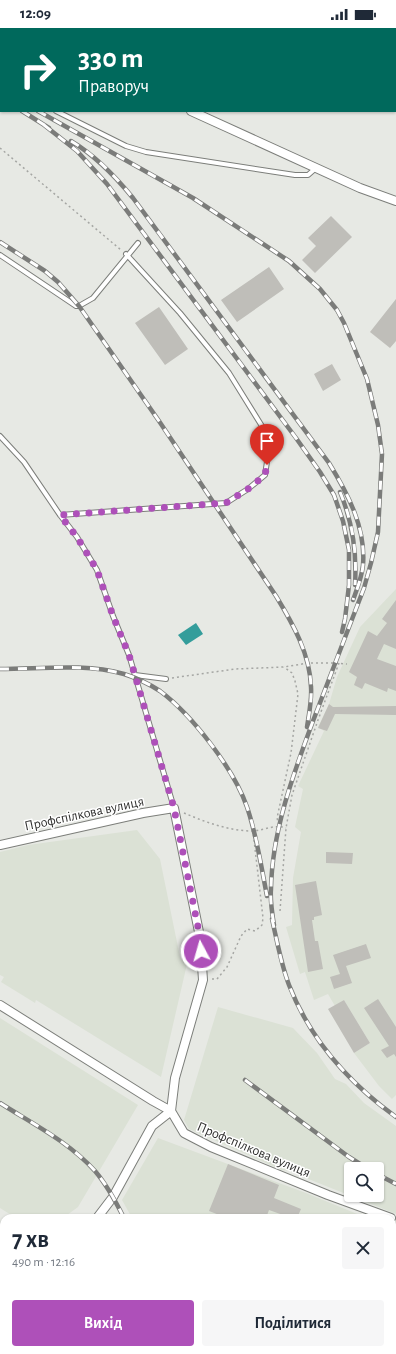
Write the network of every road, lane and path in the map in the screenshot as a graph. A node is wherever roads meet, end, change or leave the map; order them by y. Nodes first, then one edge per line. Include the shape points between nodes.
1 (58, 112) edge
2 (193, 112) edge
3 (0, 148) edge
4 (316, 167) junction
5 (395, 202) edge
6 (138, 243) dead end
7 (0, 255) edge
8 (127, 255) junction
9 (0, 436) edge
10 (60, 515) junction
11 (339, 663) junction
12 (347, 664) dead end
13 (284, 667) junction
14 (135, 675) junction
15 (166, 679) joint
16 (174, 808) junction
17 (280, 825) junction
18 (286, 828) junction
19 (253, 831) junction
20 (0, 845) edge
21 (280, 911) dead end
22 (203, 980) junction
23 (0, 1006) edge
24 (171, 1111) junction
25 (100, 1214) edge
26 (381, 1214) edge

1 - 4 lane via 126,146 146,152 295,175 308,175
2 - 4 street
3 - 8 path
4 - 5 street
6 - 8 lane
7 - 8 lane via 76,306 94,298
8 - 10 lane via 229,372 265,431 268,455 265,475 226,503
9 - 10 lane via 24,462
10 - 14 lane via 97,570
11 - 12 path
11 - 13 path via 308,663
11 - 18 path via 292,795
13 - 15 path via 235,669
13 - 17 path via 292,673 298,694 291,753 277,818
14 - 15 lane
14 - 16 lane
16 - 19 path via 194,818 225,828
16 - 20 street, Профспілкова вулиця
16 - 22 street via 200,937
17 - 18 path
17 - 19 path
18 - 21 path
19 - 22 path via 264,918 262,925 255,931 247,929 244,932 227,967 218,979
22 - 24 street via 175,1078
23 - 24 street
24 - 25 street via 152,1126 113,1197
24 - 26 street, Профспілкова вулиця via 184,1133 211,1147

